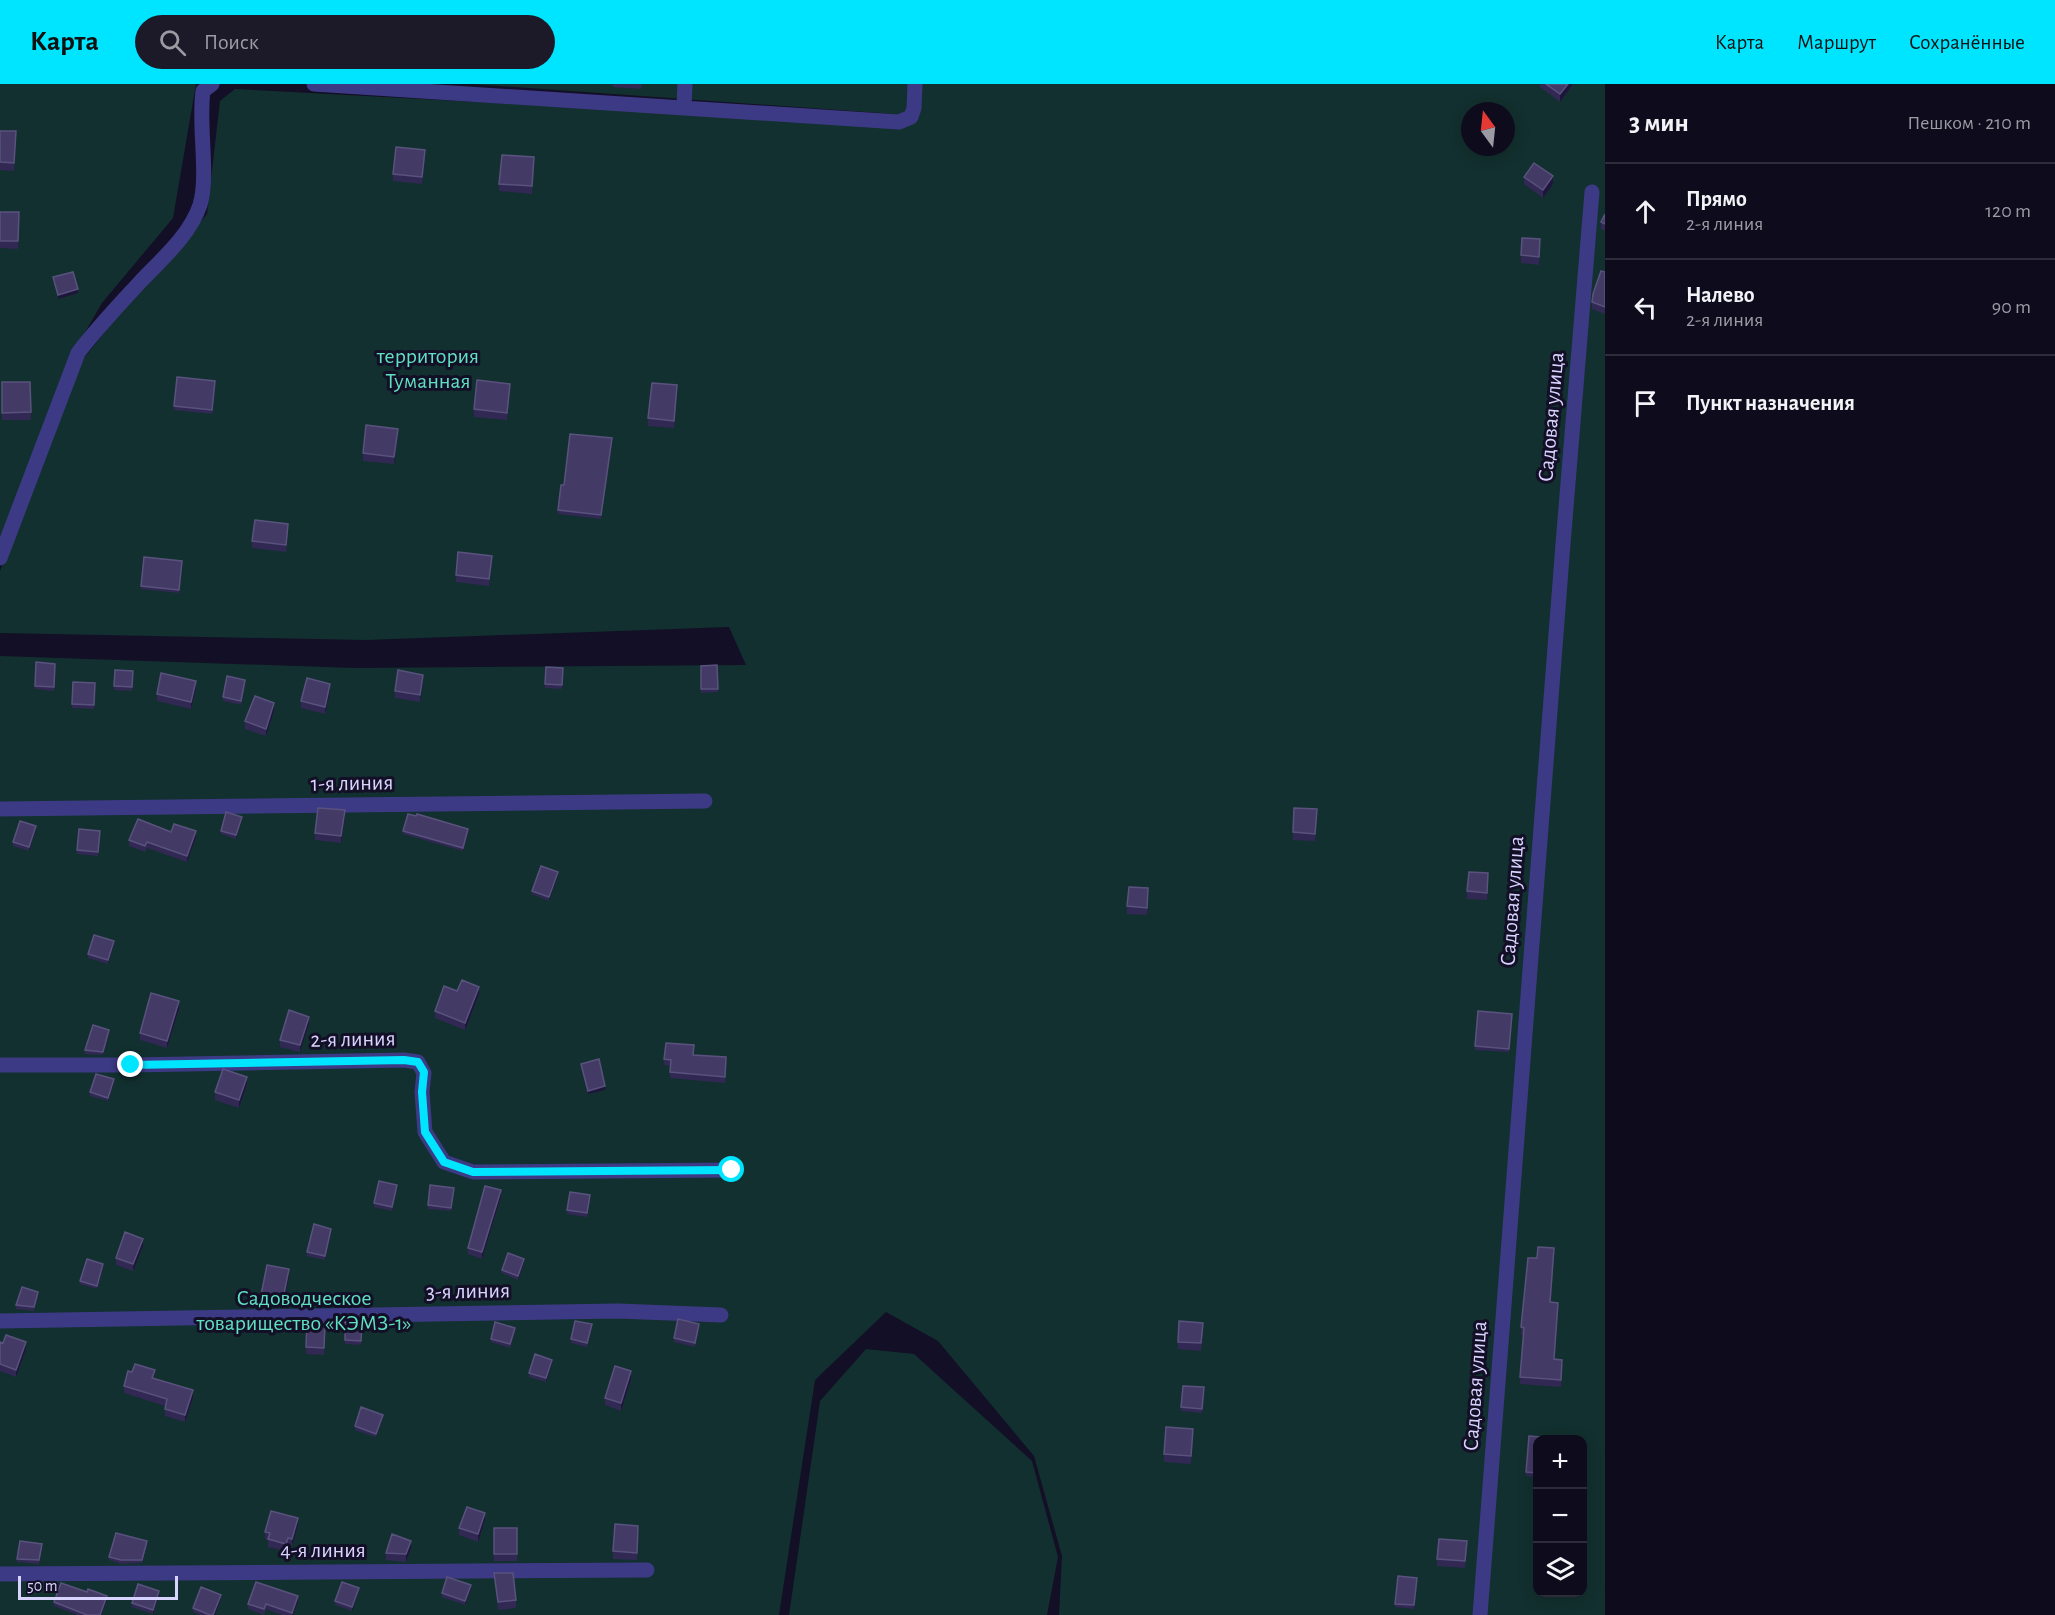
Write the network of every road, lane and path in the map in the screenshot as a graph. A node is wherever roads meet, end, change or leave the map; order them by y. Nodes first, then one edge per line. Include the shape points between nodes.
1 (314, 84) edge
2 (685, 84) edge
3 (915, 84) edge
4 (206, 86) edge
5 (447, 89) edge
6 (684, 107) junction
7 (1592, 192) dead end
8 (0, 558) edge
9 (705, 801) dead end
10 (0, 810) edge
11 (0, 1065) edge
12 (732, 1170) dead end
13 (721, 1315) dead end
14 (0, 1321) edge
15 (647, 1570) dead end
16 (0, 1574) edge
17 (1480, 1615) edge

1 - 5 street
2 - 6 street
3 - 6 street via 911,117 899,122
4 - 8 street via 200,111 200,204 189,227 78,354
5 - 6 street
7 - 17 street, Садовая улица
9 - 10 street, 1-я линия
11 - 12 street, 2-я линия via 418,1062 424,1072 425,1132 444,1162 473,1172
13 - 14 street, 3-я линия via 618,1311
15 - 16 street, 4-я линия

